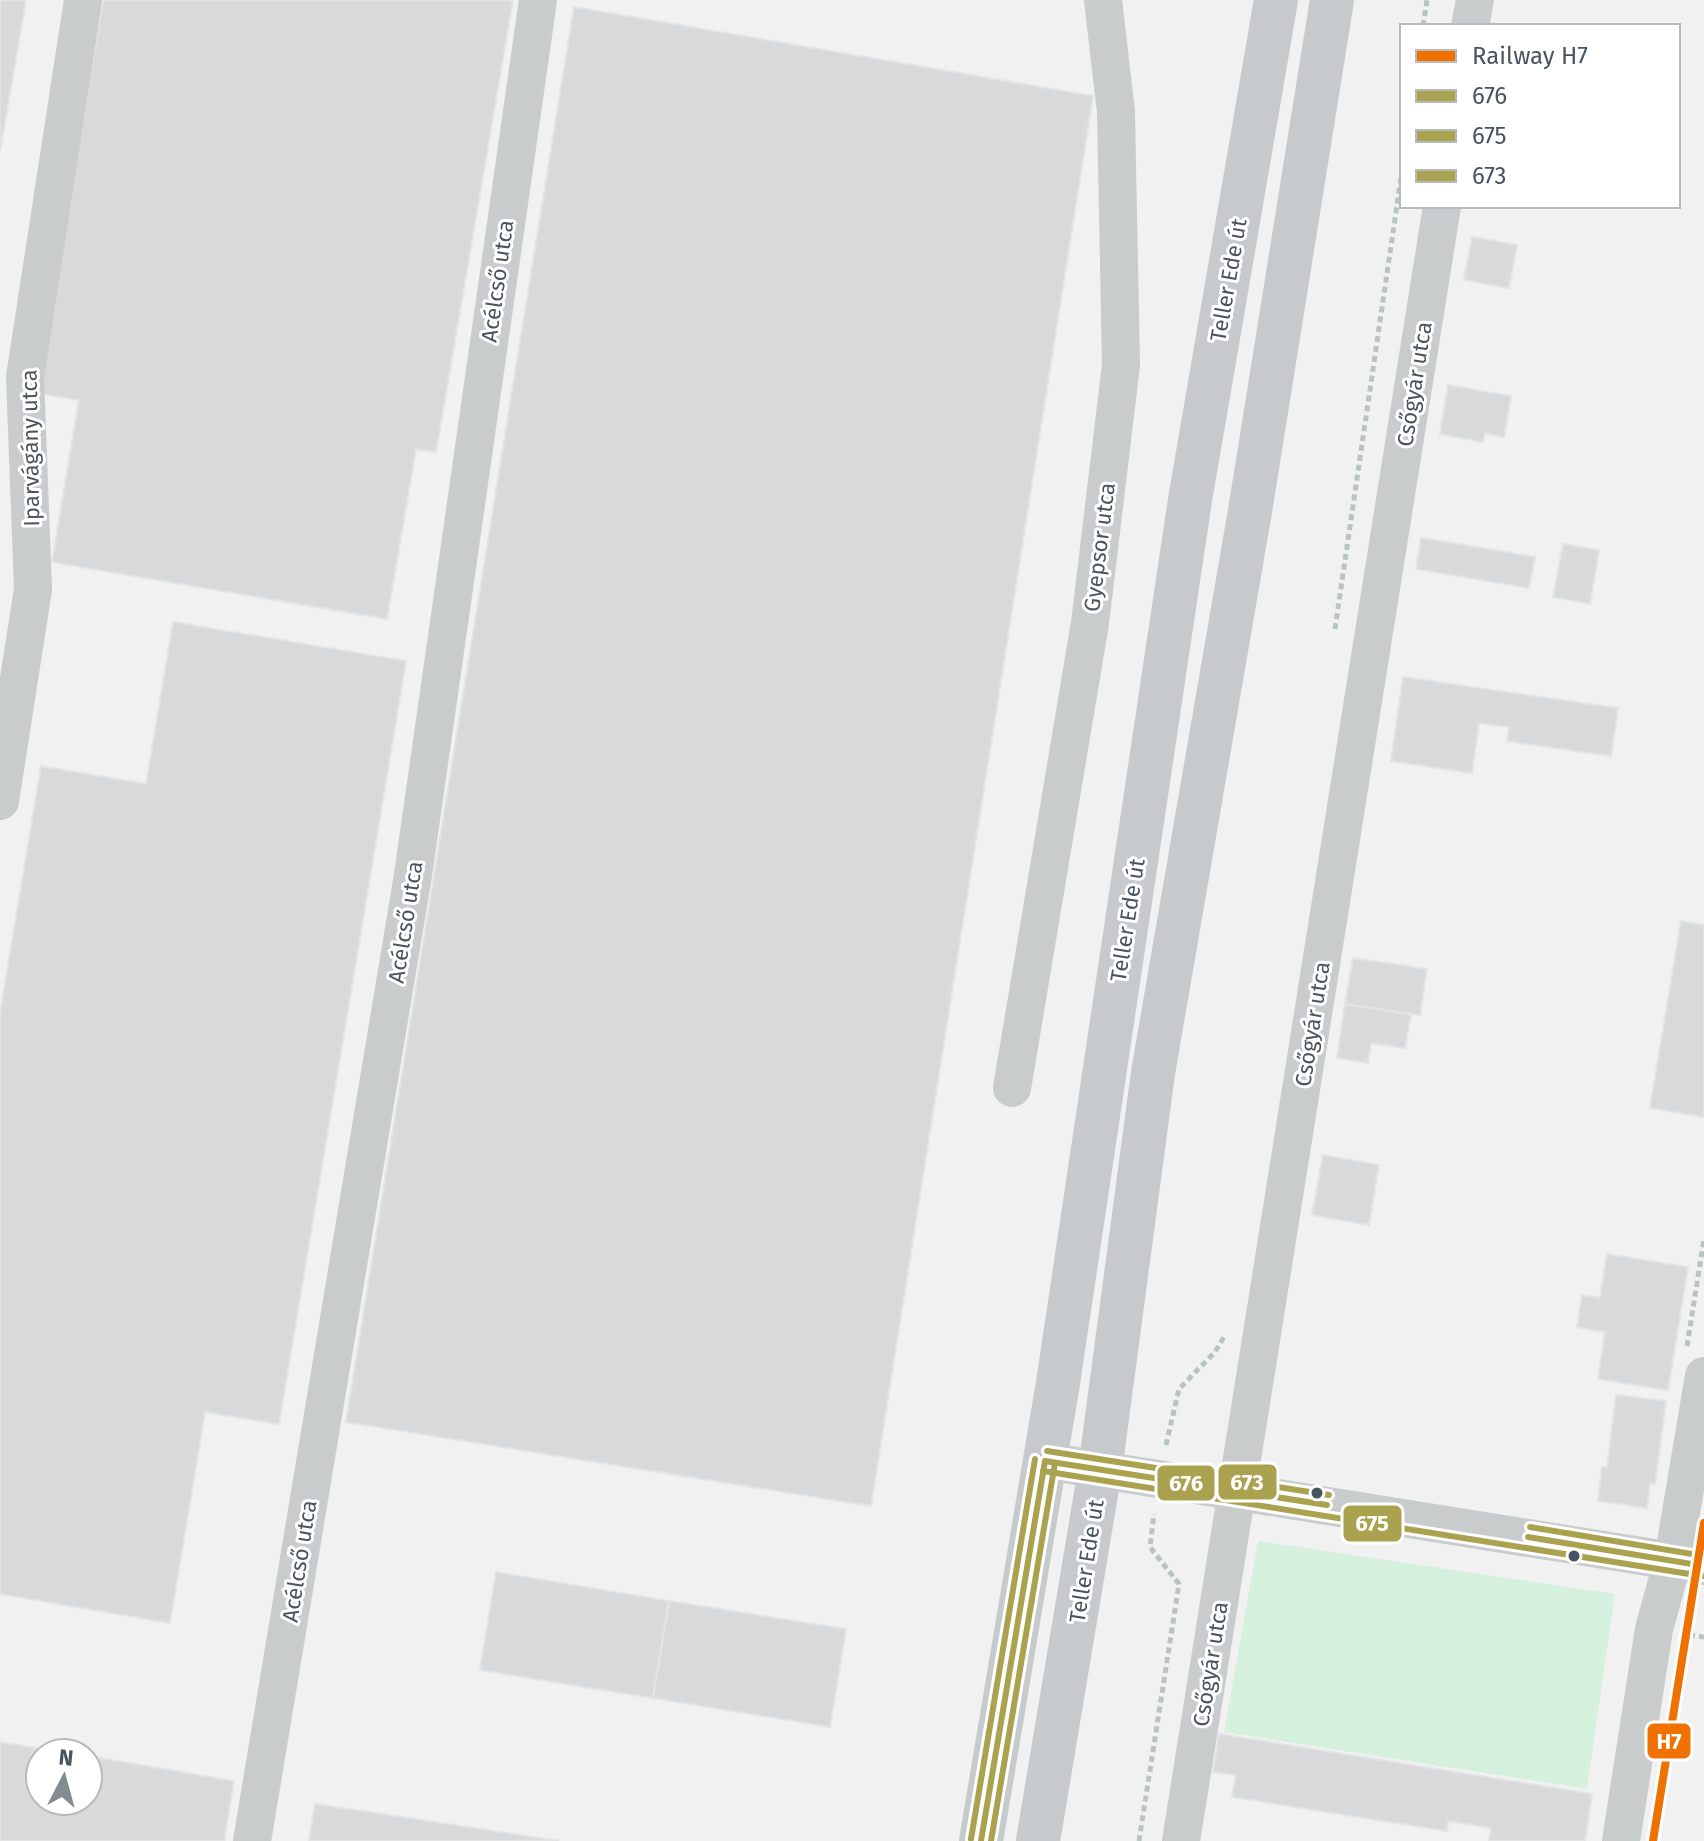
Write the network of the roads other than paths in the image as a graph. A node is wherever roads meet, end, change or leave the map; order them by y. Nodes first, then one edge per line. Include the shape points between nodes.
1 (83, 0) edge
2 (538, 0) edge
3 (1103, 0) edge
4 (1276, 0) edge
5 (1332, 0) edge
6 (1475, 0) edge
7 (1470, 24) edge
8 (1442, 208) edge
9 (0, 801) edge
10 (1012, 1088) dead end
11 (1704, 1376) edge
12 (1045, 1461) junction
13 (1100, 1470) junction
14 (1236, 1491) junction
15 (1689, 1563) edge
16 (252, 1841) edge
17 (981, 1841) edge
18 (1038, 1841) edge
19 (1181, 1841) edge
20 (1621, 1841) edge

1 - 9 street, Iparvágány utca via 25,377 33,589
2 - 16 street, Acélcső utca via 410,890
3 - 10 street, Gyepsor utca via 1116,112 1121,365 1090,623
4 - 12 main road, Teller Ede út via 1190,500
5 - 13 main road, Teller Ede út via 1153,1073
6 - 7 street
8 - 14 street, Csőgyár utca
11 - 15 street
12 - 13 street
12 - 17 main road, Teller Ede út
13 - 14 street
13 - 18 main road, Teller Ede út
14 - 15 street
14 - 19 street, Csőgyár utca
15 - 20 street via 1654,1629

